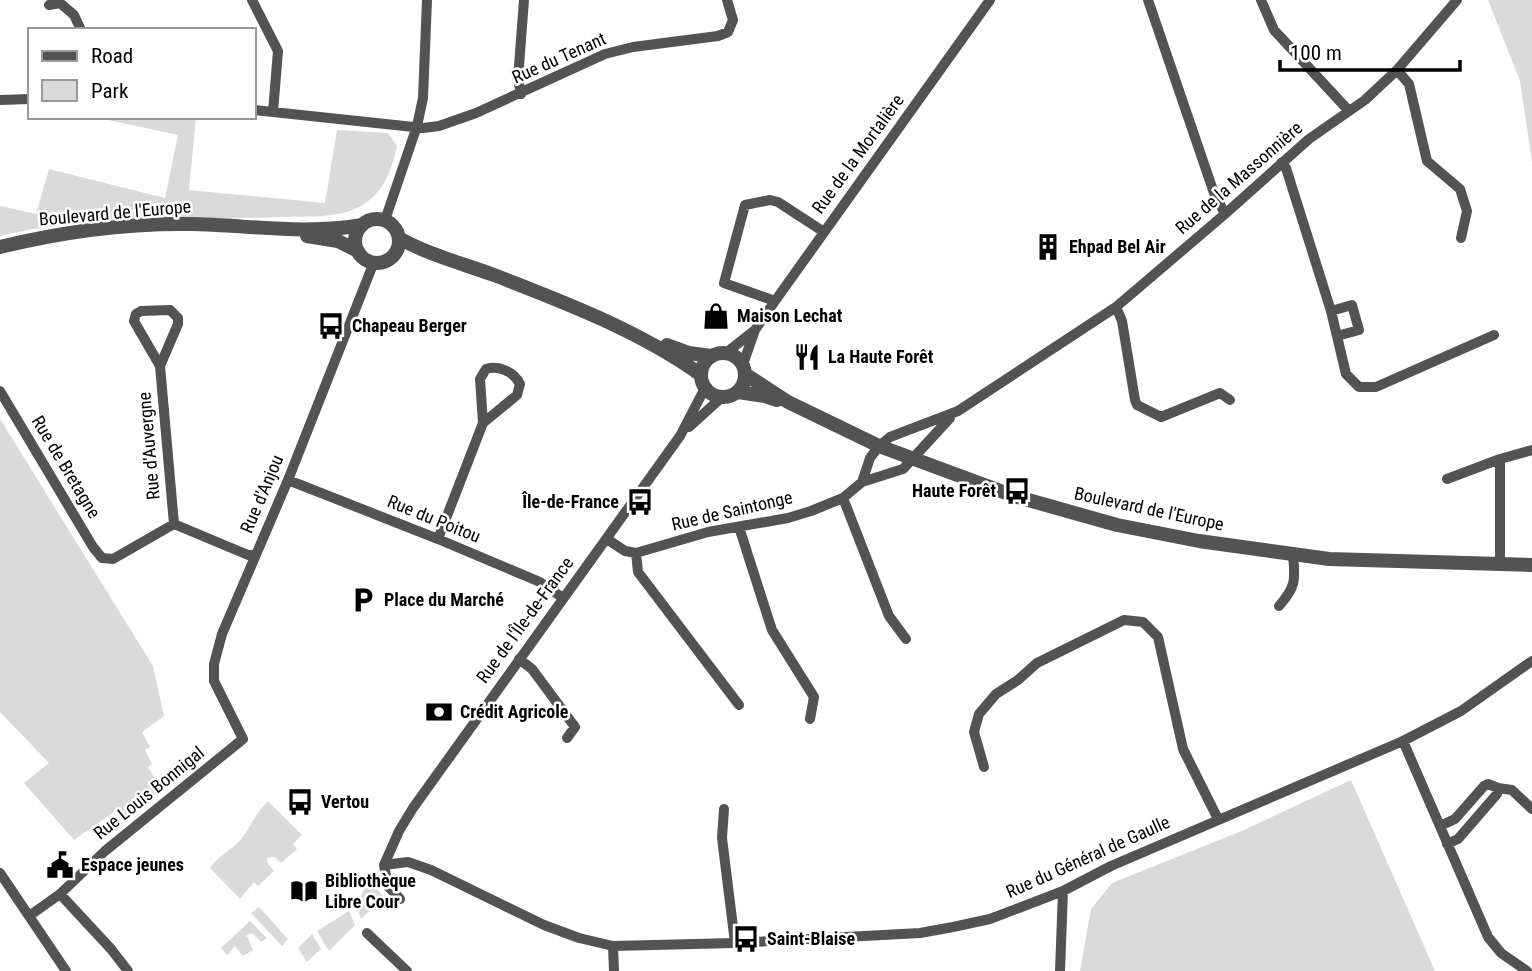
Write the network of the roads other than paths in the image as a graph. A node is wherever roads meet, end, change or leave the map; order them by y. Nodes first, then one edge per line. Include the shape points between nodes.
1 (252, 0) edge
2 (427, 0) edge
3 (524, 0) edge
4 (727, 0) edge
5 (990, 0) edge
6 (1148, 0) edge
7 (1261, 0) edge
8 (1457, 0) edge
9 (49, 5) dead end
10 (80, 28) edge
11 (1397, 70) junction
12 (521, 94) junction
13 (28, 99) edge
14 (0, 100) edge
15 (256, 110) edge
16 (1349, 111) junction
17 (273, 112) junction
18 (417, 126) junction
19 (1281, 163) junction
20 (1226, 214) junction
21 (384, 220) junction
22 (362, 225) junction
23 (276, 228) junction
24 (824, 232) junction
25 (399, 238) junction
26 (1461, 238) dead end
27 (0, 247) edge
28 (358, 251) junction
29 (394, 256) junction
30 (374, 262) junction
31 (452, 262) junction
32 (775, 301) junction
33 (1116, 307) junction
34 (1331, 311) junction
35 (755, 330) junction
36 (1494, 335) dead end
37 (1337, 336) junction
38 (655, 345) junction
39 (726, 353) junction
40 (712, 356) junction
41 (160, 366) junction
42 (744, 369) junction
43 (703, 382) junction
44 (0, 391) edge
45 (738, 392) junction
46 (720, 398) junction
47 (1230, 400) dead end
48 (788, 402) junction
49 (958, 411) junction
50 (483, 423) junction
51 (680, 436) junction
52 (879, 446) junction
53 (1532, 450) edge
54 (1500, 459) junction
55 (914, 460) junction
56 (1447, 479) dead end
57 (288, 480) junction
58 (862, 482) junction
59 (842, 498) junction
60 (174, 524) junction
61 (739, 527) junction
62 (438, 539) junction
63 (607, 539) junction
64 (636, 553) junction
65 (1293, 554) junction
66 (256, 555) junction
67 (1500, 563) junction
68 (1528, 563) edge
69 (563, 598) junction
70 (1279, 607) dead end
71 (906, 639) dead end
72 (519, 659) junction
73 (1532, 661) edge
74 (739, 705) dead end
75 (810, 719) dead end
76 (567, 738) dead end
77 (243, 739) joint
78 (1403, 741) junction
79 (984, 767) dead end
80 (1498, 788) junction
81 (723, 809) dead end
82 (1532, 809) edge
83 (1218, 819) junction
84 (1440, 826) junction
85 (1447, 844) junction
86 (384, 865) junction
87 (0, 873) edge
88 (1063, 891) junction
89 (60, 894) junction
90 (400, 899) dead end
91 (29, 916) junction
92 (368, 933) dead end
93 (736, 943) junction
94 (613, 946) junction
95 (126, 970) edge
96 (66, 971) edge
97 (407, 971) edge
98 (614, 971) edge
99 (1060, 971) edge
100 (1527, 971) edge

1 - 17 street via 278,51
2 - 18 street via 423,98
3 - 12 street
4 - 12 street, Rue du Tenant via 733,20 728,32 605,54
5 - 24 street, Rue de la Mortalière
6 - 20 street via 1214,193
7 - 16 street via 1275,30
8 - 11 street, Rue de la Massonnière
9 - 10 street via 60,3
11 - 16 street, Rue de la Massonnière
11 - 26 street via 1409,84 1427,161 1460,189 1467,211
12 - 18 street, Rue du Tenant via 439,126
13 - 14 street
15 - 17 street, Rue du Tenant
16 - 19 street, Rue de la Massonnière
17 - 18 street, Rue du Tenant
18 - 21 street
19 - 20 street, Rue de la Massonnière
19 - 34 street
20 - 33 street, Rue de la Massonnière
21 - 22 street
21 - 25 street
22 - 23 street, Boulevard de l'Europe
22 - 28 street via 356,235
23 - 27 street, Boulevard de l'Europe via 143,226
23 - 28 street, Boulevard de l'Europe via 338,241
24 - 32 street, Rue de la Mortalière
24 - 32 street via 778,202 746,205 724,282
25 - 29 street
25 - 31 street
28 - 30 street
29 - 30 street
29 - 31 street
30 - 57 street, Rue d'Anjou
31 - 38 street via 532,289
32 - 35 street, Rue de la Mortalière
33 - 47 street via 1138,405 1161,417 1220,393
33 - 49 street, Rue de la Massonnière
34 - 37 street
34 - 37 street via 1352,305 1359,330
35 - 39 street, Rue de la Mortalière
35 - 42 street, Rue de la Mortalière
36 - 37 street via 1376,387 1359,387 1346,374
38 - 40 street
38 - 43 street
39 - 40 street
39 - 42 street via 736,357
40 - 43 street via 702,368
41 - 41 street, Rue d'Auvergne via 178,318 170,310 141,311 134,321
41 - 60 street, Rue d'Auvergne
42 - 45 street via 745,380
42 - 48 street, Boulevard de l'Europe
43 - 46 street
43 - 51 street, Rue de l'Île-de-France
44 - 60 street, Rue de Bretagne via 99,555 113,559
45 - 46 street
45 - 48 street, Boulevard de l'Europe
46 - 51 street, Rue de l'Île-de-France
48 - 52 street, Boulevard de l'Europe
49 - 52 street, Rue de la Massonnière
49 - 55 street, Rue de la Massonnière
50 - 50 street via 480,379 486,369 506,370 517,377 517,395
50 - 62 street
51 - 63 street, Rue de l'Île-de-France
52 - 55 street, Boulevard de l'Europe
52 - 58 street, Rue de Saintonge
53 - 54 street
54 - 56 street
54 - 67 street
55 - 58 street, Rue de Saintonge via 903,469
55 - 65 street, Boulevard de l'Europe via 1014,496 1117,525
57 - 62 street, Rue du Poitou
57 - 66 street, Rue d'Anjou
58 - 59 street, Rue de Saintonge
59 - 61 street, Rue de Saintonge via 811,511
59 - 71 street via 889,616
60 - 66 street
61 - 64 street, Rue de Saintonge
61 - 75 street via 772,630 814,697
62 - 69 street, Rue du Poitou via 540,582
63 - 64 street
63 - 69 street, Rue de l'Île-de-France
64 - 74 street via 638,572
65 - 67 street, Boulevard de l'Europe
65 - 70 street via 1295,582
66 - 77 street, Rue d'Anjou via 214,664 214,681
67 - 68 street, Boulevard de l'Europe
69 - 72 street, Rue de l'Île-de-France
72 - 76 street via 575,727
72 - 86 street, Rue de l'Île-de-France via 413,808
73 - 78 street, Rue du Général de Gaulle via 1461,711
77 - 89 street, Rue Louis Bonnigal via 105,851
78 - 83 street, Rue du Général de Gaulle
78 - 84 street
79 - 83 street via 974,732 979,714 996,694 1037,663 1134,619 1158,637 1183,749
80 - 82 street via 1512,790
80 - 84 street via 1488,783 1455,819
80 - 85 street via 1458,839
81 - 93 street via 722,838
83 - 88 street, Rue du Général de Gaulle
84 - 85 street
85 - 100 street via 1493,946
86 - 90 street via 388,886
86 - 94 street, Rue du Général de Gaulle via 408,862 431,870 544,925
87 - 91 street
88 - 93 street, Rue du Général de Gaulle via 990,919 920,933
88 - 99 street
89 - 91 street, Rue Louis Bonnigal
89 - 95 street
91 - 96 street
92 - 97 street
93 - 94 street, Rue du Général de Gaulle
94 - 98 street

